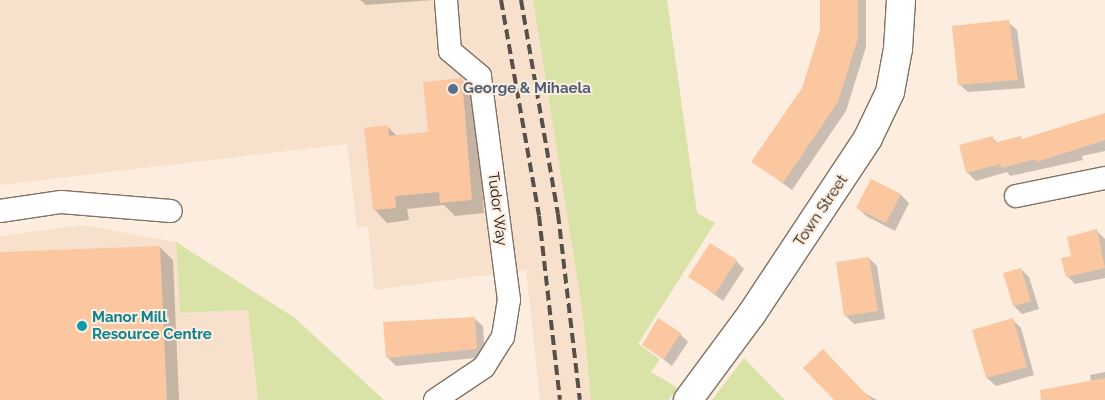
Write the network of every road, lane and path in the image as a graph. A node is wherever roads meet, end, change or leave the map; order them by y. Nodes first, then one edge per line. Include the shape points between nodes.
1 (446, 0) edge
2 (901, 0) edge
3 (1105, 178) edge
4 (1016, 196) dead end
5 (0, 211) edge
6 (171, 211) dead end
7 (435, 400) edge
8 (688, 400) edge

1 - 7 street, Tudor Way via 450,51 480,76 509,300 503,337 484,367
2 - 8 street, Town Street via 898,49 890,92 868,138 751,315
3 - 4 street
5 - 6 street via 60,202

